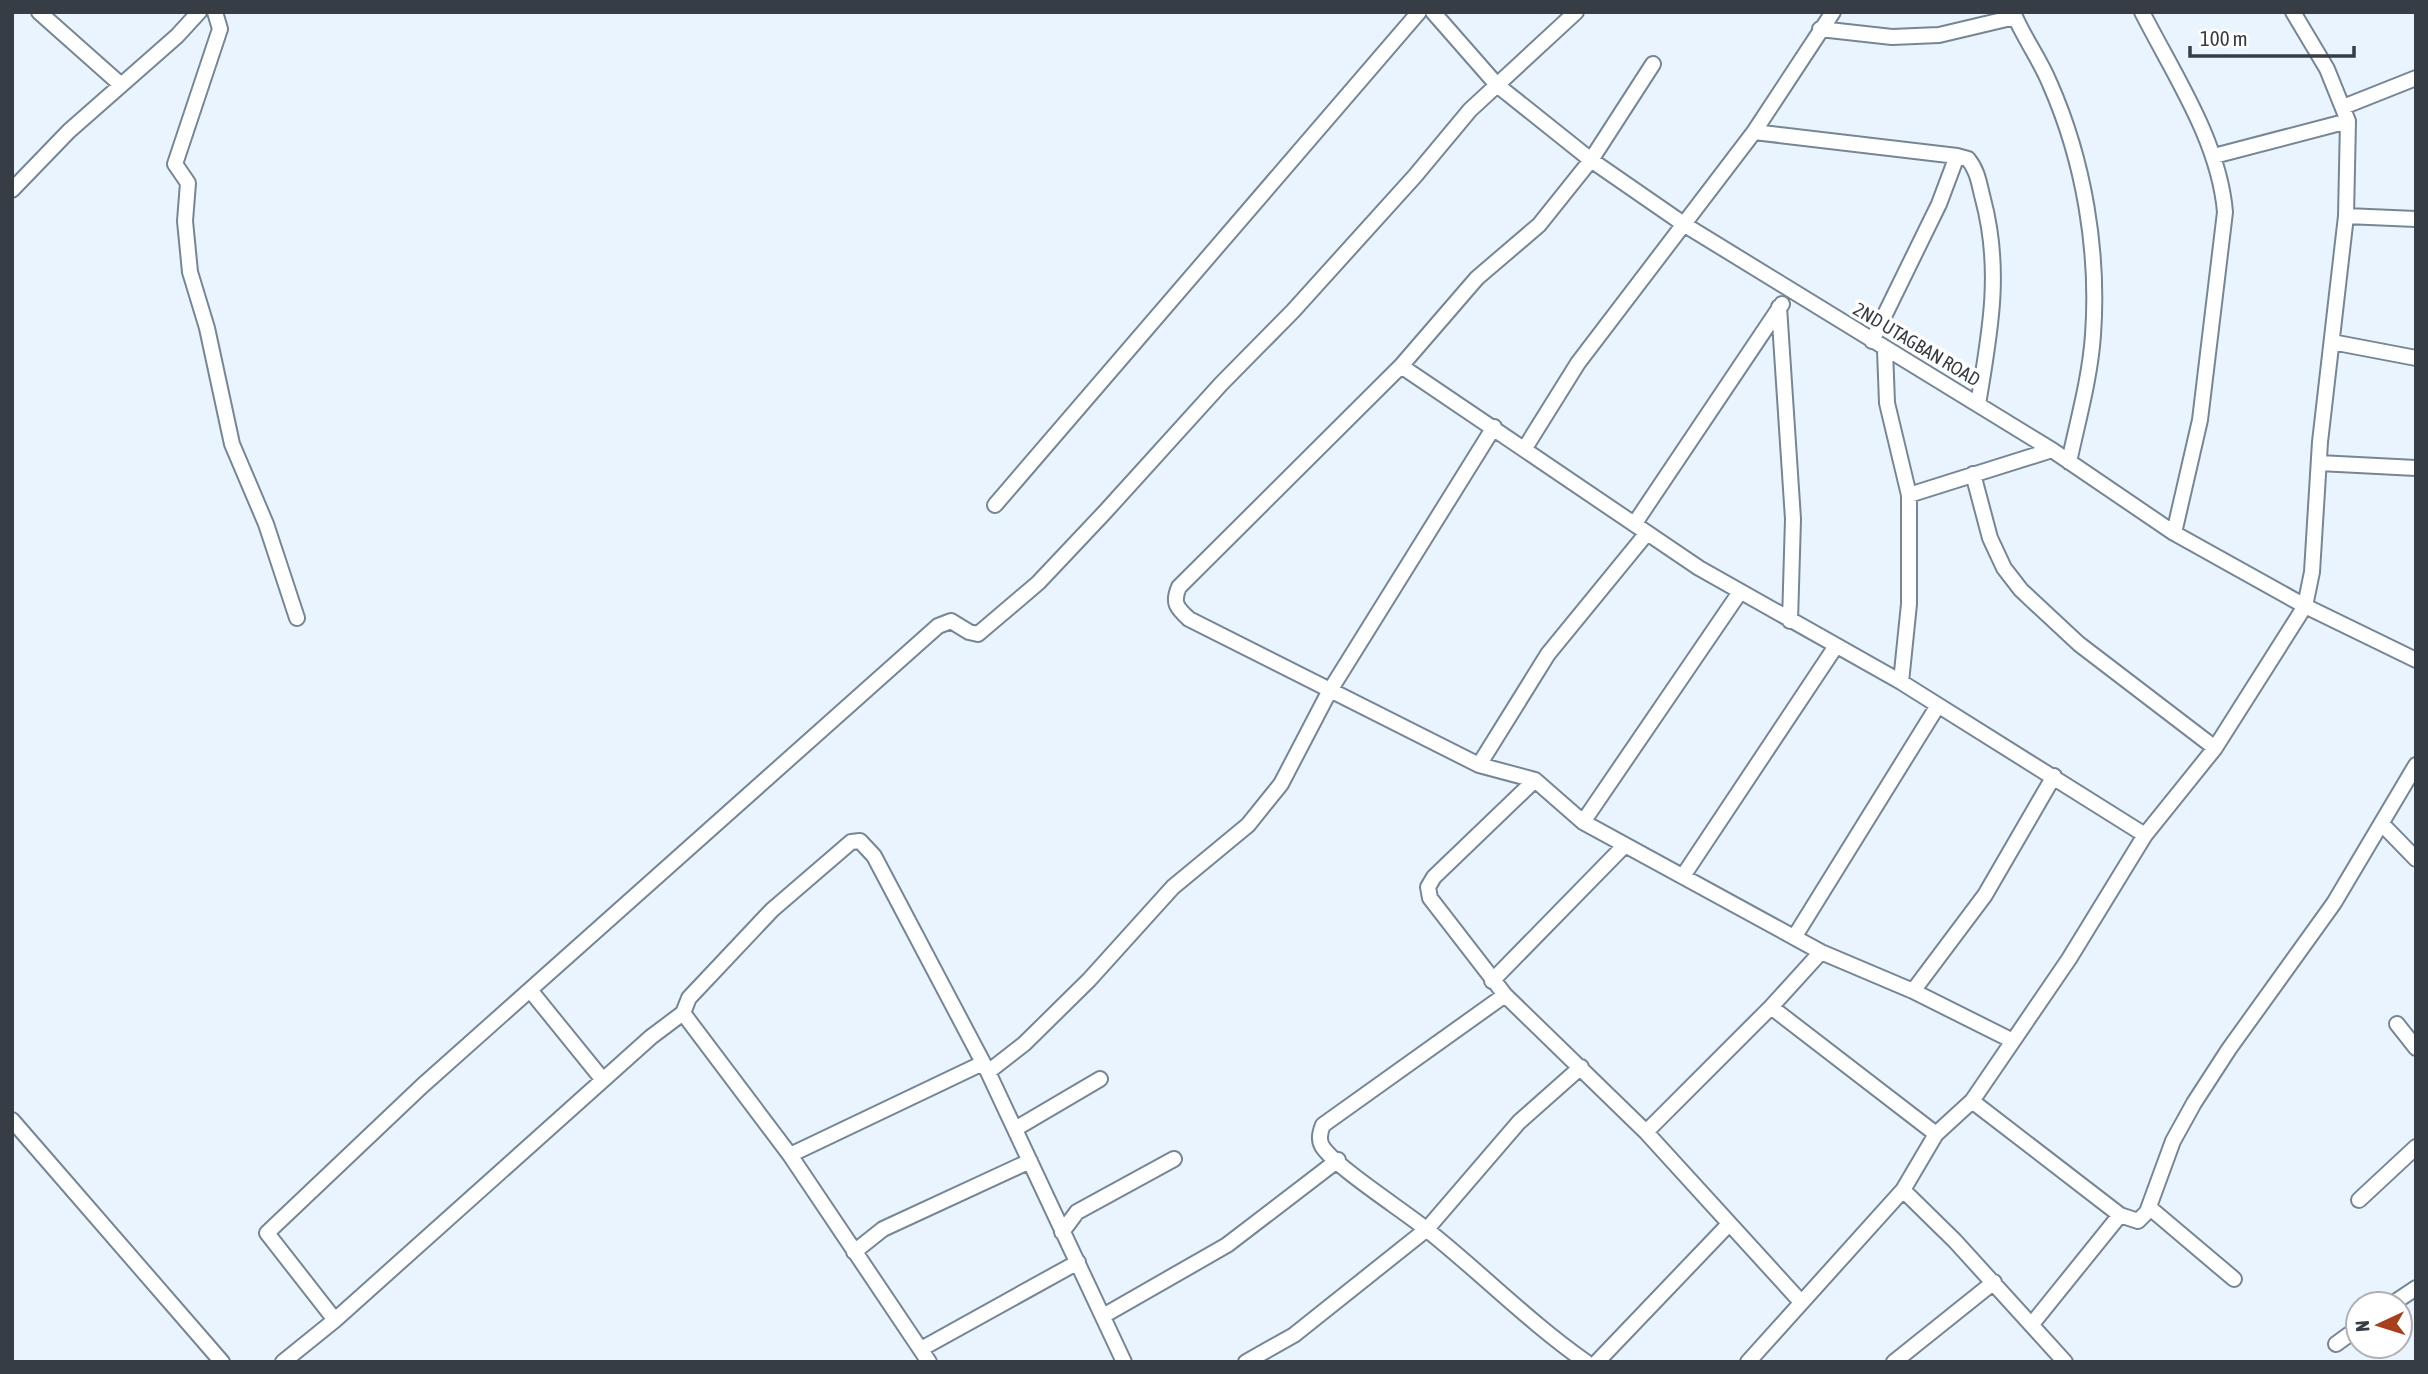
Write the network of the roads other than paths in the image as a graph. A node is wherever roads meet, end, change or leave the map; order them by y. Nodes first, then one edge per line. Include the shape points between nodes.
1 (39, 12) edge
2 (199, 12) edge
3 (215, 12) edge
4 (1419, 12) edge
5 (1433, 12) edge
6 (1576, 12) edge
7 (1833, 12) edge
8 (2142, 12) edge
9 (2294, 13) edge
10 (2014, 15) edge
11 (1820, 29) junction
12 (1653, 64) dead end
13 (2416, 78) edge
14 (120, 83) junction
15 (1497, 85) junction
16 (2343, 107) junction
17 (2348, 121) junction
18 (1754, 132) junction
19 (1957, 156) junction
20 (2214, 156) junction
21 (1591, 160) junction
22 (12, 190) edge
23 (2346, 216) junction
24 (2416, 219) edge
25 (1685, 225) junction
26 (1791, 291) junction
27 (1779, 307) junction
28 (1872, 341) junction
29 (2332, 342) junction
30 (1885, 350) junction
31 (2416, 358) edge
32 (1401, 366) junction
33 (1978, 404) junction
34 (1494, 427) junction
35 (1525, 448) junction
36 (2052, 450) junction
37 (2069, 461) junction
38 (2319, 463) junction
39 (2416, 468) edge
40 (1973, 474) junction
41 (1909, 495) junction
42 (995, 505) dead end
43 (1635, 523) junction
44 (1647, 533) junction
45 (2174, 533) junction
46 (1740, 592) junction
47 (2305, 607) junction
48 (297, 618) dead end
49 (1790, 621) junction
50 (1836, 646) junction
51 (2416, 660) edge
52 (1901, 681) junction
53 (1329, 692) junction
54 (1937, 706) junction
55 (2215, 748) junction
56 (1479, 765) junction
57 (2416, 765) edge
58 (2054, 776) junction
59 (1535, 780) junction
60 (1583, 822) junction
61 (2382, 824) junction
62 (2145, 835) junction
63 (1625, 845) junction
64 (2416, 859) edge
65 (1683, 876) junction
66 (1795, 936) junction
67 (1821, 952) junction
68 (1492, 981) junction
69 (530, 990) junction
70 (1913, 991) junction
71 (1505, 995) junction
72 (1770, 1007) junction
73 (683, 1013) junction
74 (2397, 1024) dead end
75 (2011, 1040) junction
76 (2416, 1048) edge
77 (1581, 1067) junction
78 (986, 1068) junction
79 (1100, 1079) dead end
80 (603, 1080) junction
81 (1972, 1101) junction
82 (12, 1120) edge
83 (1015, 1129) junction
84 (1646, 1132) junction
85 (1936, 1134) junction
86 (2416, 1147) edge
87 (790, 1155) junction
88 (1174, 1159) dead end
89 (1338, 1160) junction
90 (1030, 1161) junction
91 (1903, 1191) junction
92 (2359, 1200) dead end
93 (2150, 1208) junction
94 (2120, 1215) junction
95 (1729, 1224) junction
96 (1427, 1229) junction
97 (1062, 1232) junction
98 (854, 1252) junction
99 (1078, 1262) junction
100 (2234, 1279) dead end
101 (1994, 1282) junction
102 (1801, 1302) junction
103 (1103, 1316) junction
104 (335, 1320) junction
105 (2032, 1324) junction
106 (2344, 1338) edge
107 (2336, 1344) dead end
108 (925, 1355) edge
109 (1121, 1361) edge
110 (222, 1362) edge
111 (283, 1362) edge
112 (1246, 1362) edge
113 (1587, 1362) edge
114 (1597, 1362) edge
115 (1748, 1362) edge
116 (1895, 1362) edge
117 (2066, 1362) edge

1 - 14 street
2 - 14 street
3 - 48 street via 220,29 175,164 188,183 185,221 191,272 232,444 266,524
4 - 42 street
5 - 15 street, 2ND UTAGBAN ROAD
6 - 15 street
7 - 11 street
8 - 20 street
9 - 16 street
10 - 11 street via 1939,35 1892,37
10 - 37 street via 2050,83 2078,163 2092,250 2093,335
11 - 18 street
12 - 21 street
13 - 16 street
14 - 22 street
15 - 21 street, 2ND UTAGBAN ROAD
15 - 69 street via 1038,583 978,634 951,621 938,626
16 - 17 street
17 - 20 street
17 - 23 street
18 - 19 street
18 - 25 street
19 - 28 street
19 - 33 street via 1976,168 1993,233 1994,284
20 - 45 street via 2225,212 2200,420
21 - 25 street, 2ND UTAGBAN ROAD
21 - 32 street via 1539,225 1476,278
23 - 24 street
23 - 29 street
25 - 26 street, 2ND UTAGBAN ROAD
25 - 35 street via 1578,363
26 - 27 street
26 - 28 street, 2ND UTAGBAN ROAD
27 - 43 street
27 - 49 street via 1793,519
28 - 30 street, 2ND UTAGBAN ROAD
29 - 31 street
29 - 38 street
30 - 33 street, 2ND UTAGBAN ROAD
30 - 41 street via 1888,403
32 - 34 street
32 - 53 street via 1242,522 1179,587 1174,598 1189,619
33 - 36 street, 2ND UTAGBAN ROAD
34 - 35 street
34 - 53 street
35 - 43 street
36 - 37 street, 2ND UTAGBAN ROAD
36 - 40 street
37 - 45 street, 2ND UTAGBAN ROAD
38 - 39 street
38 - 47 street via 2312,572
40 - 41 street
40 - 55 street via 1990,538 2021,590 2079,644
41 - 52 street via 1909,604
43 - 44 street
44 - 46 street
44 - 56 street via 1548,654
45 - 47 street, 2ND UTAGBAN ROAD
46 - 49 street
46 - 60 street
47 - 51 street, 2ND UTAGBAN ROAD
47 - 55 street
49 - 50 street
50 - 52 street
50 - 65 street
52 - 54 street
53 - 56 street
53 - 78 street via 1281,784 1248,825 1173,887 1024,1044
54 - 58 street
54 - 66 street
55 - 62 street
56 - 59 street
57 - 61 street
58 - 62 street
58 - 70 street via 1985,895
59 - 60 street
59 - 68 street via 1433,877 1428,887 1430,898
60 - 63 street
61 - 64 street
61 - 93 street via 2334,903 2194,1103 2173,1141
62 - 75 street via 2069,959
63 - 65 street
63 - 68 street
65 - 66 street
66 - 67 street
67 - 70 street
67 - 72 street
68 - 71 street
69 - 80 street
69 - 104 street via 267,1233
70 - 75 street
71 - 77 street
71 - 89 street via 1323,1125 1322,1146
72 - 84 street
72 - 85 street
73 - 78 street via 689,998 772,910 851,842 860,841 874,856
73 - 80 street
73 - 87 street
74 - 76 street
75 - 81 street
77 - 84 street
77 - 96 street via 1519,1122
78 - 83 street
78 - 87 street
79 - 83 street
80 - 104 street
81 - 85 street
81 - 94 street
82 - 110 street
83 - 90 street
84 - 95 street
85 - 91 street
86 - 92 street
87 - 98 street
88 - 97 street via 1077,1212
89 - 96 street
89 - 103 street via 1227,1245
90 - 97 street
90 - 98 street via 883,1230
91 - 101 street
91 - 102 street
93 - 94 street via 2138,1221
93 - 100 street
94 - 105 street
95 - 102 street
95 - 114 street
96 - 112 street via 1294,1335
96 - 113 street
97 - 99 street
98 - 108 street
99 - 103 street
99 - 108 street
101 - 105 street
101 - 116 street
102 - 115 street
103 - 109 street
104 - 111 street
105 - 117 street
106 - 107 street

